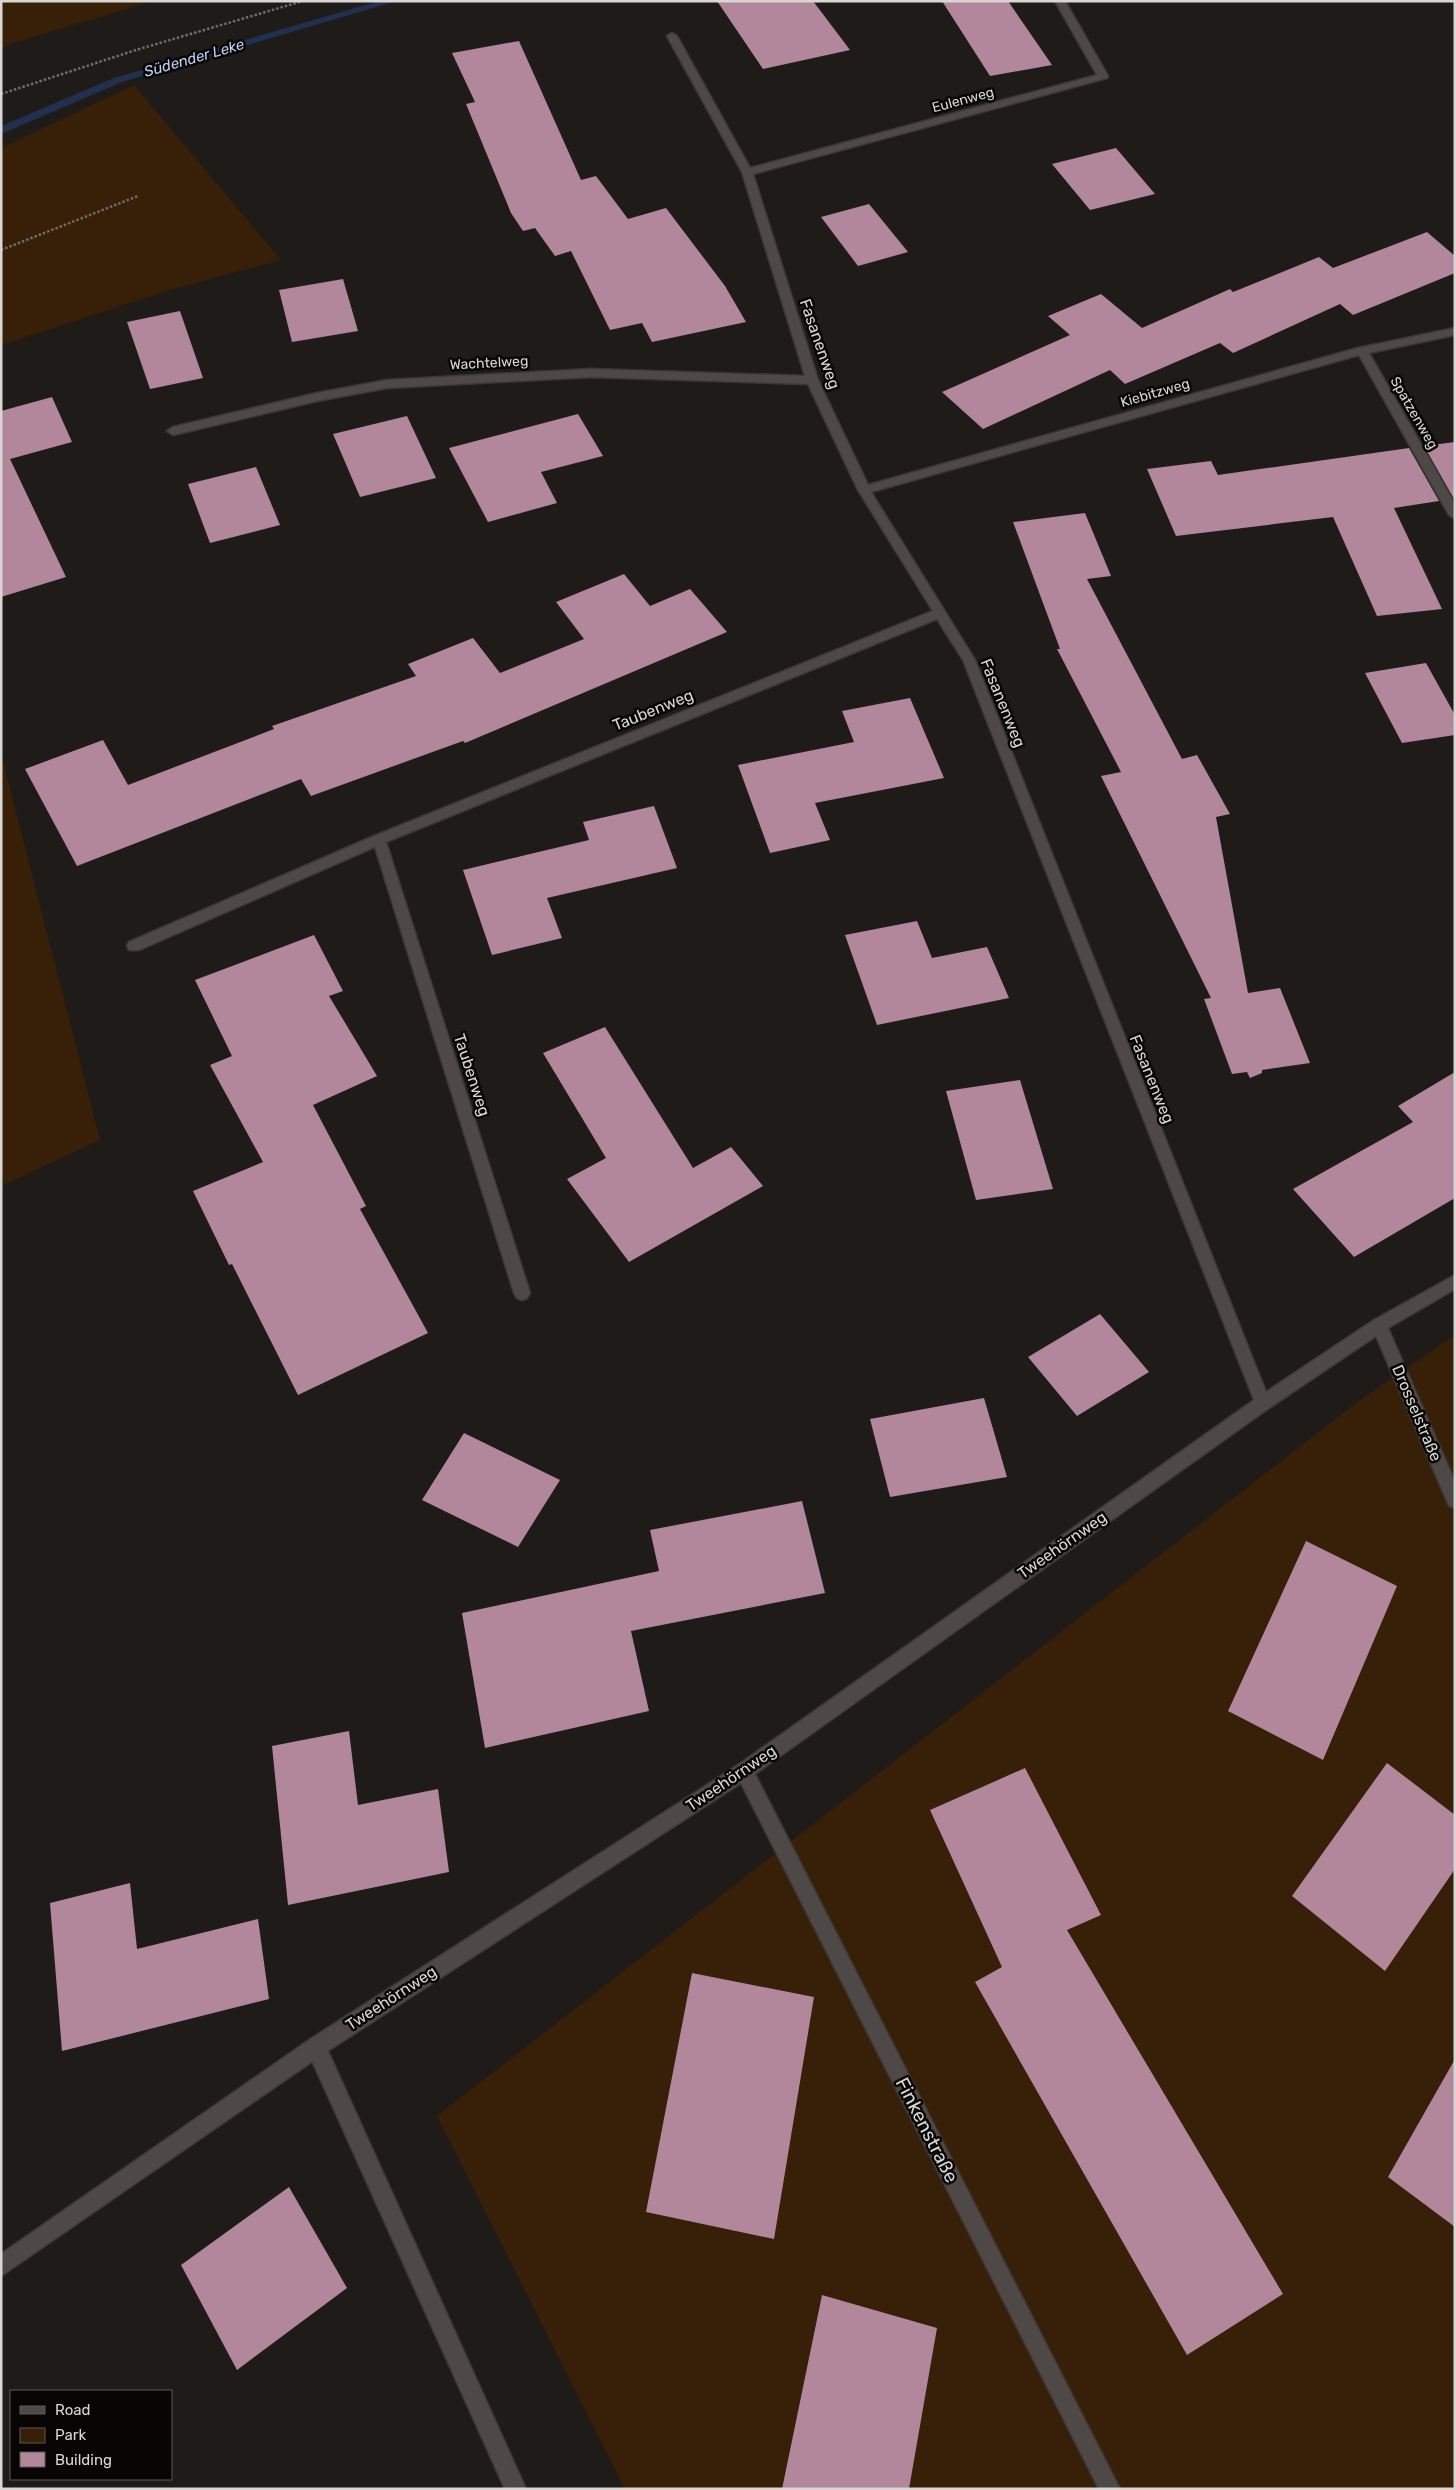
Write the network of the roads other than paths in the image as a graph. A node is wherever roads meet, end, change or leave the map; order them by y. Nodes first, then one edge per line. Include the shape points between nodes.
1 (1060, 1) edge
2 (672, 36) dead end
3 (747, 172) junction
4 (1455, 332) edge
5 (1362, 351) junction
6 (812, 380) junction
7 (173, 431) dead end
8 (864, 490) junction
9 (1455, 515) edge
10 (940, 613) junction
11 (379, 840) junction
12 (134, 946) dead end
13 (1455, 1281) edge
14 (522, 1293) dead end
15 (1378, 1325) junction
16 (1263, 1403) junction
17 (1455, 1501) edge
18 (744, 1771) junction
19 (316, 2047) junction
20 (1, 2266) edge
21 (516, 2489) edge
22 (1110, 2489) edge

1 - 3 street, Eulenweg via 1103,76
2 - 3 street, Fasanenweg
3 - 6 street, Fasanenweg
4 - 5 street, Kiebitzweg
5 - 8 street, Kiebitzweg
5 - 9 street, Spatzenweg
6 - 7 street, Wachtelweg via 590,373 387,384
6 - 8 street, Fasanenweg
8 - 10 street, Fasanenweg
10 - 11 street, Taubenweg
10 - 16 street, Fasanenweg via 969,660
11 - 12 street, Taubenweg
11 - 14 street, Taubenweg
13 - 15 street, Tweehörnweg
15 - 16 street, Tweehörnweg
15 - 17 street, Drosselstraße
16 - 18 street, Tweehörnweg
18 - 19 street, Tweehörnweg
18 - 22 street, Finkenstraße
19 - 20 street, Tweehörnweg
19 - 21 street

